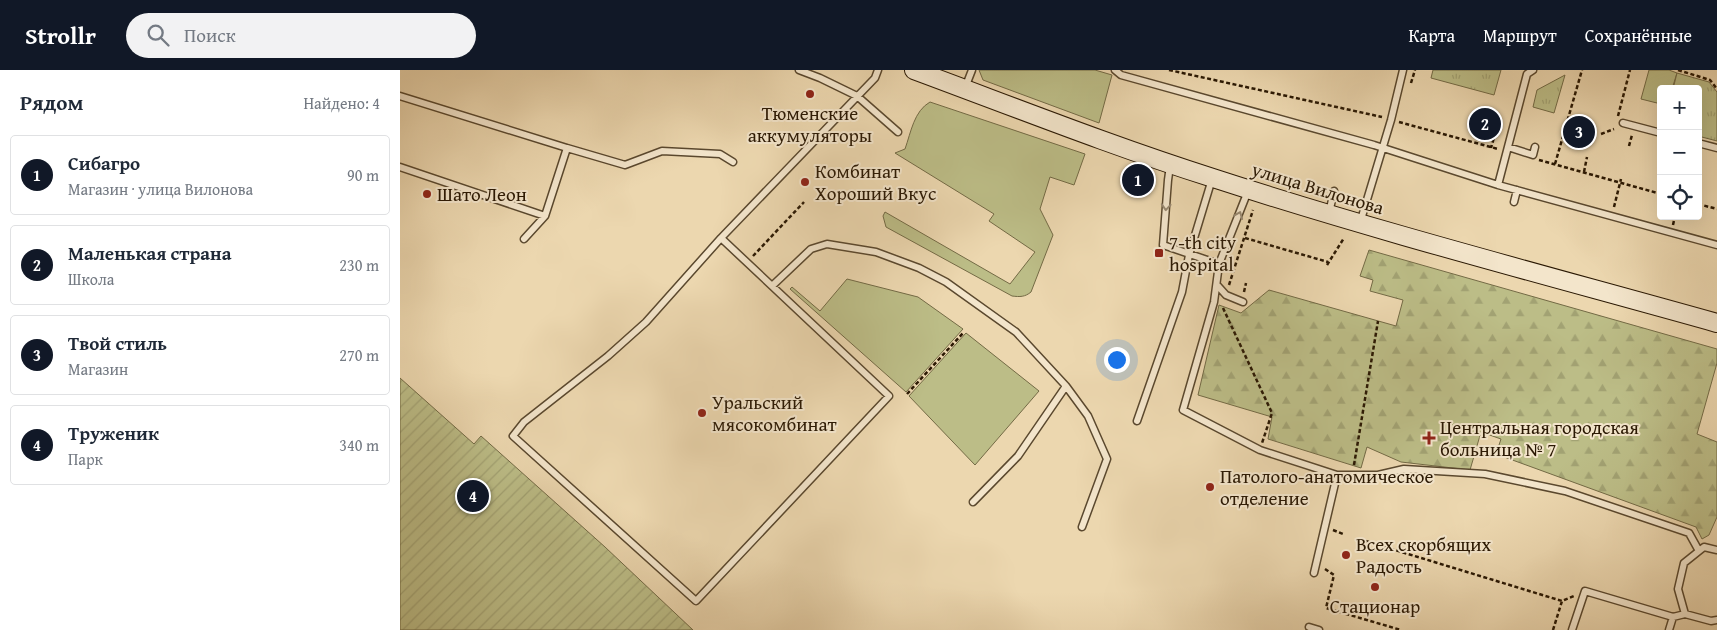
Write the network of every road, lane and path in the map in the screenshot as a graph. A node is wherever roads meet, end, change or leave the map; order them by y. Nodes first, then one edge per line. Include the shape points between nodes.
1 (799, 70) edge
2 (878, 70) edge
3 (914, 70) edge
4 (972, 70) edge
5 (1115, 70) edge
6 (1169, 70) edge
7 (1404, 70) edge
8 (1533, 70) edge
9 (1582, 70) edge
10 (1678, 70) edge
11 (965, 89) junction
12 (1717, 89) edge
13 (400, 96) edge
14 (857, 96) junction
15 (1390, 120) junction
16 (1623, 123) dead end
17 (1490, 125) dead end
18 (1614, 129) dead end
19 (898, 132) dead end
20 (1657, 132) edge
21 (1601, 134) dead end
22 (1632, 134) dead end
23 (1702, 144) edge
24 (1527, 145) dead end
25 (1629, 146) dead end
26 (1535, 147) dead end
27 (567, 148) junction
28 (1491, 148) junction
29 (1717, 148) edge
30 (1382, 149) junction
31 (1507, 149) junction
32 (1525, 152) junction
33 (1587, 157) dead end
34 (1532, 158) dead end
35 (733, 162) dead end
36 (1555, 164) junction
37 (1170, 165) junction
38 (400, 167) edge
39 (1584, 172) junction
40 (1212, 178) junction
41 (1620, 181) junction
42 (1498, 185) junction
43 (1249, 190) junction
44 (1517, 190) junction
45 (1334, 191) dead end
46 (1657, 193) edge
47 (804, 202) dead end
48 (1514, 202) dead end
49 (1702, 205) edge
50 (1717, 209) edge
51 (1253, 210) dead end
52 (1329, 214) junction
53 (545, 216) junction
54 (1612, 216) junction
55 (1360, 224) junction
56 (721, 238) junction
57 (1245, 238) junction
58 (1344, 238) dead end
59 (524, 239) dead end
60 (1717, 245) edge
61 (1189, 255) junction
62 (747, 262) junction
63 (1219, 264) junction
64 (1246, 283) dead end
65 (1217, 285) junction
66 (772, 286) junction
67 (1228, 288) dead end
68 (1236, 290) dead end
69 (1243, 302) dead end
70 (1378, 321) dead end
71 (1717, 323) edge
72 (964, 332) dead end
73 (1066, 386) junction
74 (907, 394) dead end
75 (1137, 422) dead end
76 (1260, 450) junction
77 (1337, 475) junction
78 (1352, 475) junction
79 (973, 502) dead end
80 (1082, 527) dead end
81 (1360, 539) dead end
82 (1717, 550) edge
83 (1699, 551) junction
84 (1317, 564) junction
85 (1314, 573) dead end
86 (1585, 591) junction
87 (1562, 601) junction
88 (1685, 614) junction
89 (1673, 617) junction
90 (1717, 620) edge
91 (1309, 627) dead end
92 (1320, 630) edge
93 (1401, 630) edge
94 (1553, 630) edge
95 (1572, 630) edge
96 (1669, 630) edge

1 - 14 lane
2 - 14 lane via 875,78
3 - 11 street, улица Вилонова
4 - 11 lane
5 - 30 lane via 1120,75
6 - 15 path
7 - 15 lane
8 - 31 lane via 1527,74
9 - 36 path
10 - 12 path via 1710,80
11 - 37 street, улица Вилонова
13 - 27 lane
14 - 19 lane
14 - 56 lane
15 - 28 path
15 - 30 lane
16 - 20 lane
17 - 28 path via 1497,127
18 - 21 path
22 - 25 path
23 - 29 lane
24 - 32 lane
26 - 32 lane via 1533,155
27 - 35 lane via 625,165 662,151 720,154
27 - 53 lane
28 - 31 path
30 - 42 lane
30 - 55 lane
31 - 32 lane
31 - 42 lane
33 - 39 path
34 - 36 path
36 - 39 path
37 - 40 street, улица Вилонова
37 -> 61 lane via 1163,245
38 - 53 lane
39 - 41 path
40 - 43 street, улица Вилонова
40 - 61 lane
41 - 46 path
41 - 54 path
42 - 44 lane
43 - 52 street, улица Вилонова
63 -> 43 lane
44 - 48 lane
44 - 54 lane
45 - 52 lane
47 - 62 path
49 - 50 path
51 - 57 path
52 - 55 street, улица Вилонова
53 - 59 lane
54 - 60 lane
55 - 71 street, улица Вилонова
56 - 62 lane
56 - 66 lane via 646,322 524,422 513,436 696,602 889,396
57 - 58 path via 1328,263
57 - 67 path
61 - 63 lane
61 - 75 lane via 1182,292
62 - 66 lane
63 - 65 lane
64 - 68 path via 1244,292
65 - 69 lane via 1226,295
65 - 76 path via 1224,314 1272,413
65 - 76 lane via 1183,410
66 - 73 lane via 811,249 819,246 827,244 876,252 946,282 1016,332
70 - 78 path
72 - 74 path
73 - 79 lane via 1018,456
73 - 80 lane via 1088,416 1107,460
76 - 77 lane
77 - 78 lane
77 - 84 lane
78 - 83 lane via 1378,476 1404,469 1485,474 1565,491 1688,532
81 - 87 path
82 - 83 lane via 1704,547
83 - 88 lane via 1684,564 1678,588
84 - 85 lane
84 - 93 path via 1334,575 1326,608
86 - 87 path
86 - 89 lane
86 - 95 lane
87 - 94 path
88 - 89 lane
88 - 90 lane
89 - 96 lane
91 - 92 lane

